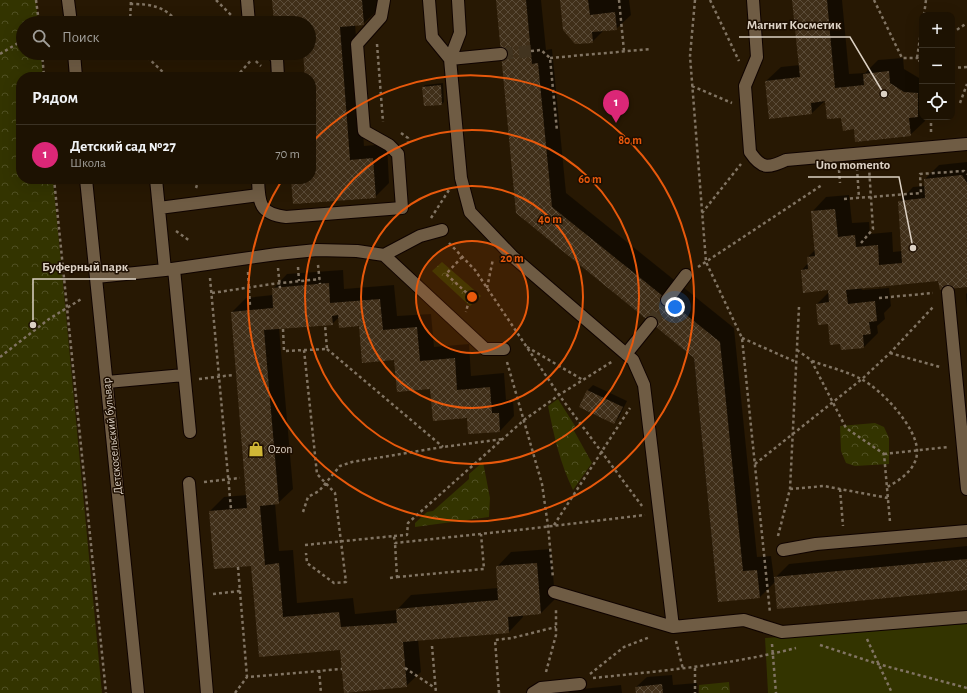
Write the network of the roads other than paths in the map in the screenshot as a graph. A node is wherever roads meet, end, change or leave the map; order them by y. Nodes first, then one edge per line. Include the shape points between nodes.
1 (68, 0) edge
2 (247, 0) edge
3 (384, 0) edge
4 (429, 0) edge
5 (458, 0) edge
6 (753, 0) edge
7 (70, 16) edge
8 (248, 16) edge
9 (501, 54) tunnel mouth
10 (450, 59) junction
11 (75, 60) edge
12 (277, 60) edge
13 (76, 72) edge
14 (278, 72) edge
15 (967, 144) edge
16 (87, 184) edge
17 (157, 184) edge
18 (258, 184) edge
19 (259, 195) junction
20 (159, 208) junction
21 (445, 236) road end
22 (384, 255) junction
23 (170, 269) junction
24 (686, 275) road end
25 (96, 277) junction
26 (948, 292) road end
27 (668, 300) tunnel mouth
28 (651, 323) tunnel mouth
29 (504, 350) road end
30 (626, 354) junction
31 (184, 378) junction
32 (107, 382) junction
33 (190, 432) dead end
34 (189, 483) road end
35 (967, 489) edge
36 (967, 531) edge
37 (780, 546) road end
38 (554, 592) road end
39 (967, 617) edge
40 (673, 627) junction
41 (580, 684) dead end
42 (537, 690) edge
43 (138, 693) edge
44 (206, 693) edge

1 - 7 street
2 - 8 street
3 - 19 street via 381,16 357,44 364,132 389,145 398,154 402,208 286,218 264,210
4 - 10 street via 432,37
5 - 10 street via 460,33
6 - 15 street via 757,57 745,86 750,152 763,166 772,166 786,160
9 - 10 street
10 - 30 street via 461,178 470,212 512,256
11 - 13 street
12 - 14 street
16 - 25 street, Детскосельский бульвар
17 - 20 street
18 - 19 street
19 - 20 street
20 - 23 street
21 - 22 street via 423,235
22 - 23 street via 317,250
22 - 29 street via 486,350
23 - 25 street
23 - 31 street
24 - 27 street
25 - 32 street, Детскосельский бульвар
26 - 35 street
28 - 30 street
30 - 40 street via 633,360 644,385
31 - 32 street
31 - 33 street
32 - 43 street, Детскосельский бульвар
34 - 44 street
36 - 37 street
38 - 40 street
39 - 40 street via 782,632 744,620
41 - 42 street

